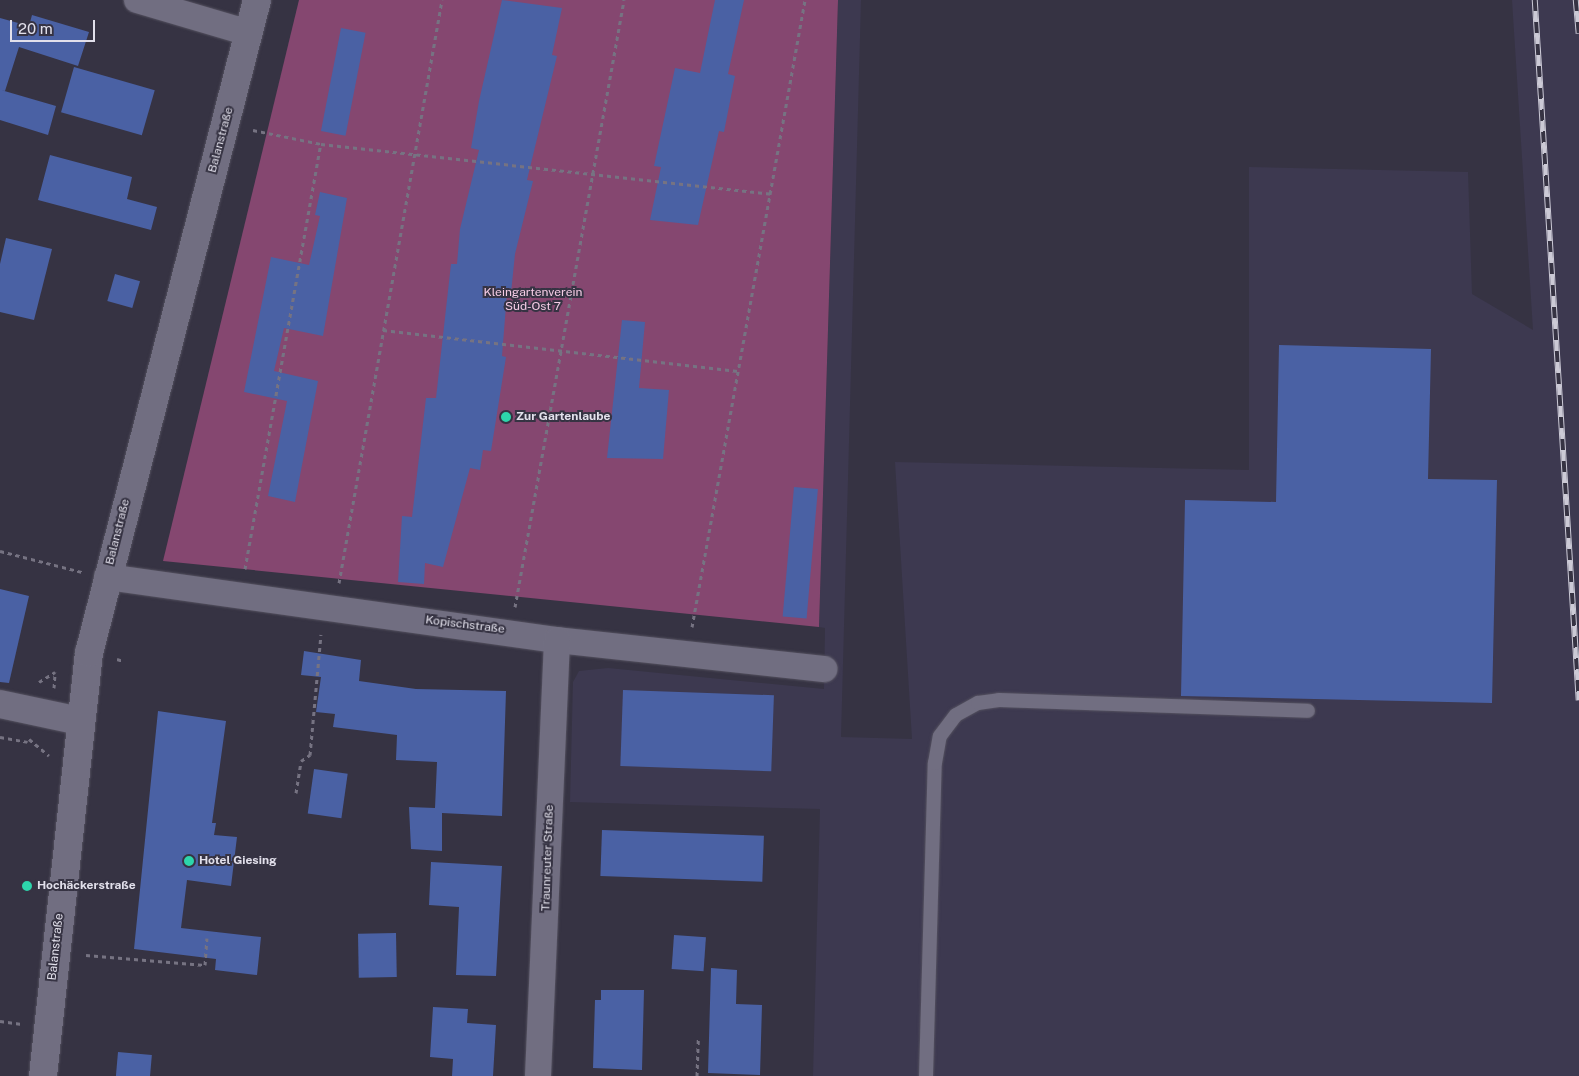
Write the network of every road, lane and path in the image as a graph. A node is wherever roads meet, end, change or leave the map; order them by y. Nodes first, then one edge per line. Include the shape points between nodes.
1 (137, 0) edge
2 (257, 0) edge
3 (442, 0) edge
4 (624, 0) edge
5 (805, 0) edge
6 (249, 32) junction
7 (225, 124) junction
8 (321, 144) junction
9 (414, 154) junction
10 (590, 174) junction
11 (771, 194) junction
12 (383, 330) junction
13 (560, 350) junction
14 (738, 371) junction
15 (0, 551) edge
16 (244, 569) dead end
17 (77, 571) dead end
18 (107, 576) junction
19 (339, 579) dead end
20 (516, 597) dead end
21 (324, 607) junction
22 (694, 615) dead end
23 (557, 640) junction
24 (824, 670) dead end
25 (0, 704) edge
26 (1308, 712) dead end
27 (80, 721) junction
28 (0, 737) edge
29 (28, 742) dead end
30 (296, 793) dead end
31 (207, 938) dead end
32 (86, 955) dead end
33 (0, 1021) edge
34 (19, 1024) dead end
35 (698, 1039) dead end
36 (42, 1076) edge
37 (538, 1076) edge
38 (697, 1076) edge
39 (926, 1076) edge

1 - 6 street
2 - 6 street, Balanstraße
3 - 9 path
4 - 10 path
5 - 11 path
6 - 7 street, Balanstraße
7 - 8 path
7 - 18 street, Balanstraße
8 - 9 path
8 - 16 path
9 - 10 path
9 - 12 path
10 - 11 path
10 - 13 path
11 - 14 path
12 - 13 path
12 - 19 path
13 - 14 path
13 - 20 path
14 - 22 path
15 - 17 path
18 - 21 street, Kopischstraße
18 - 27 street, Balanstraße
21 - 23 street, Kopischstraße
21 - 30 path via 310,755 301,761
23 - 24 street, Kopischstraße
23 - 37 street, Traunreuter Straße
25 - 27 street
26 - 39 lane via 999,700 978,703 956,715 940,736 935,763
27 - 36 street, Balanstraße
28 - 29 path
31 - 32 path via 205,965
33 - 34 path
35 - 38 path

